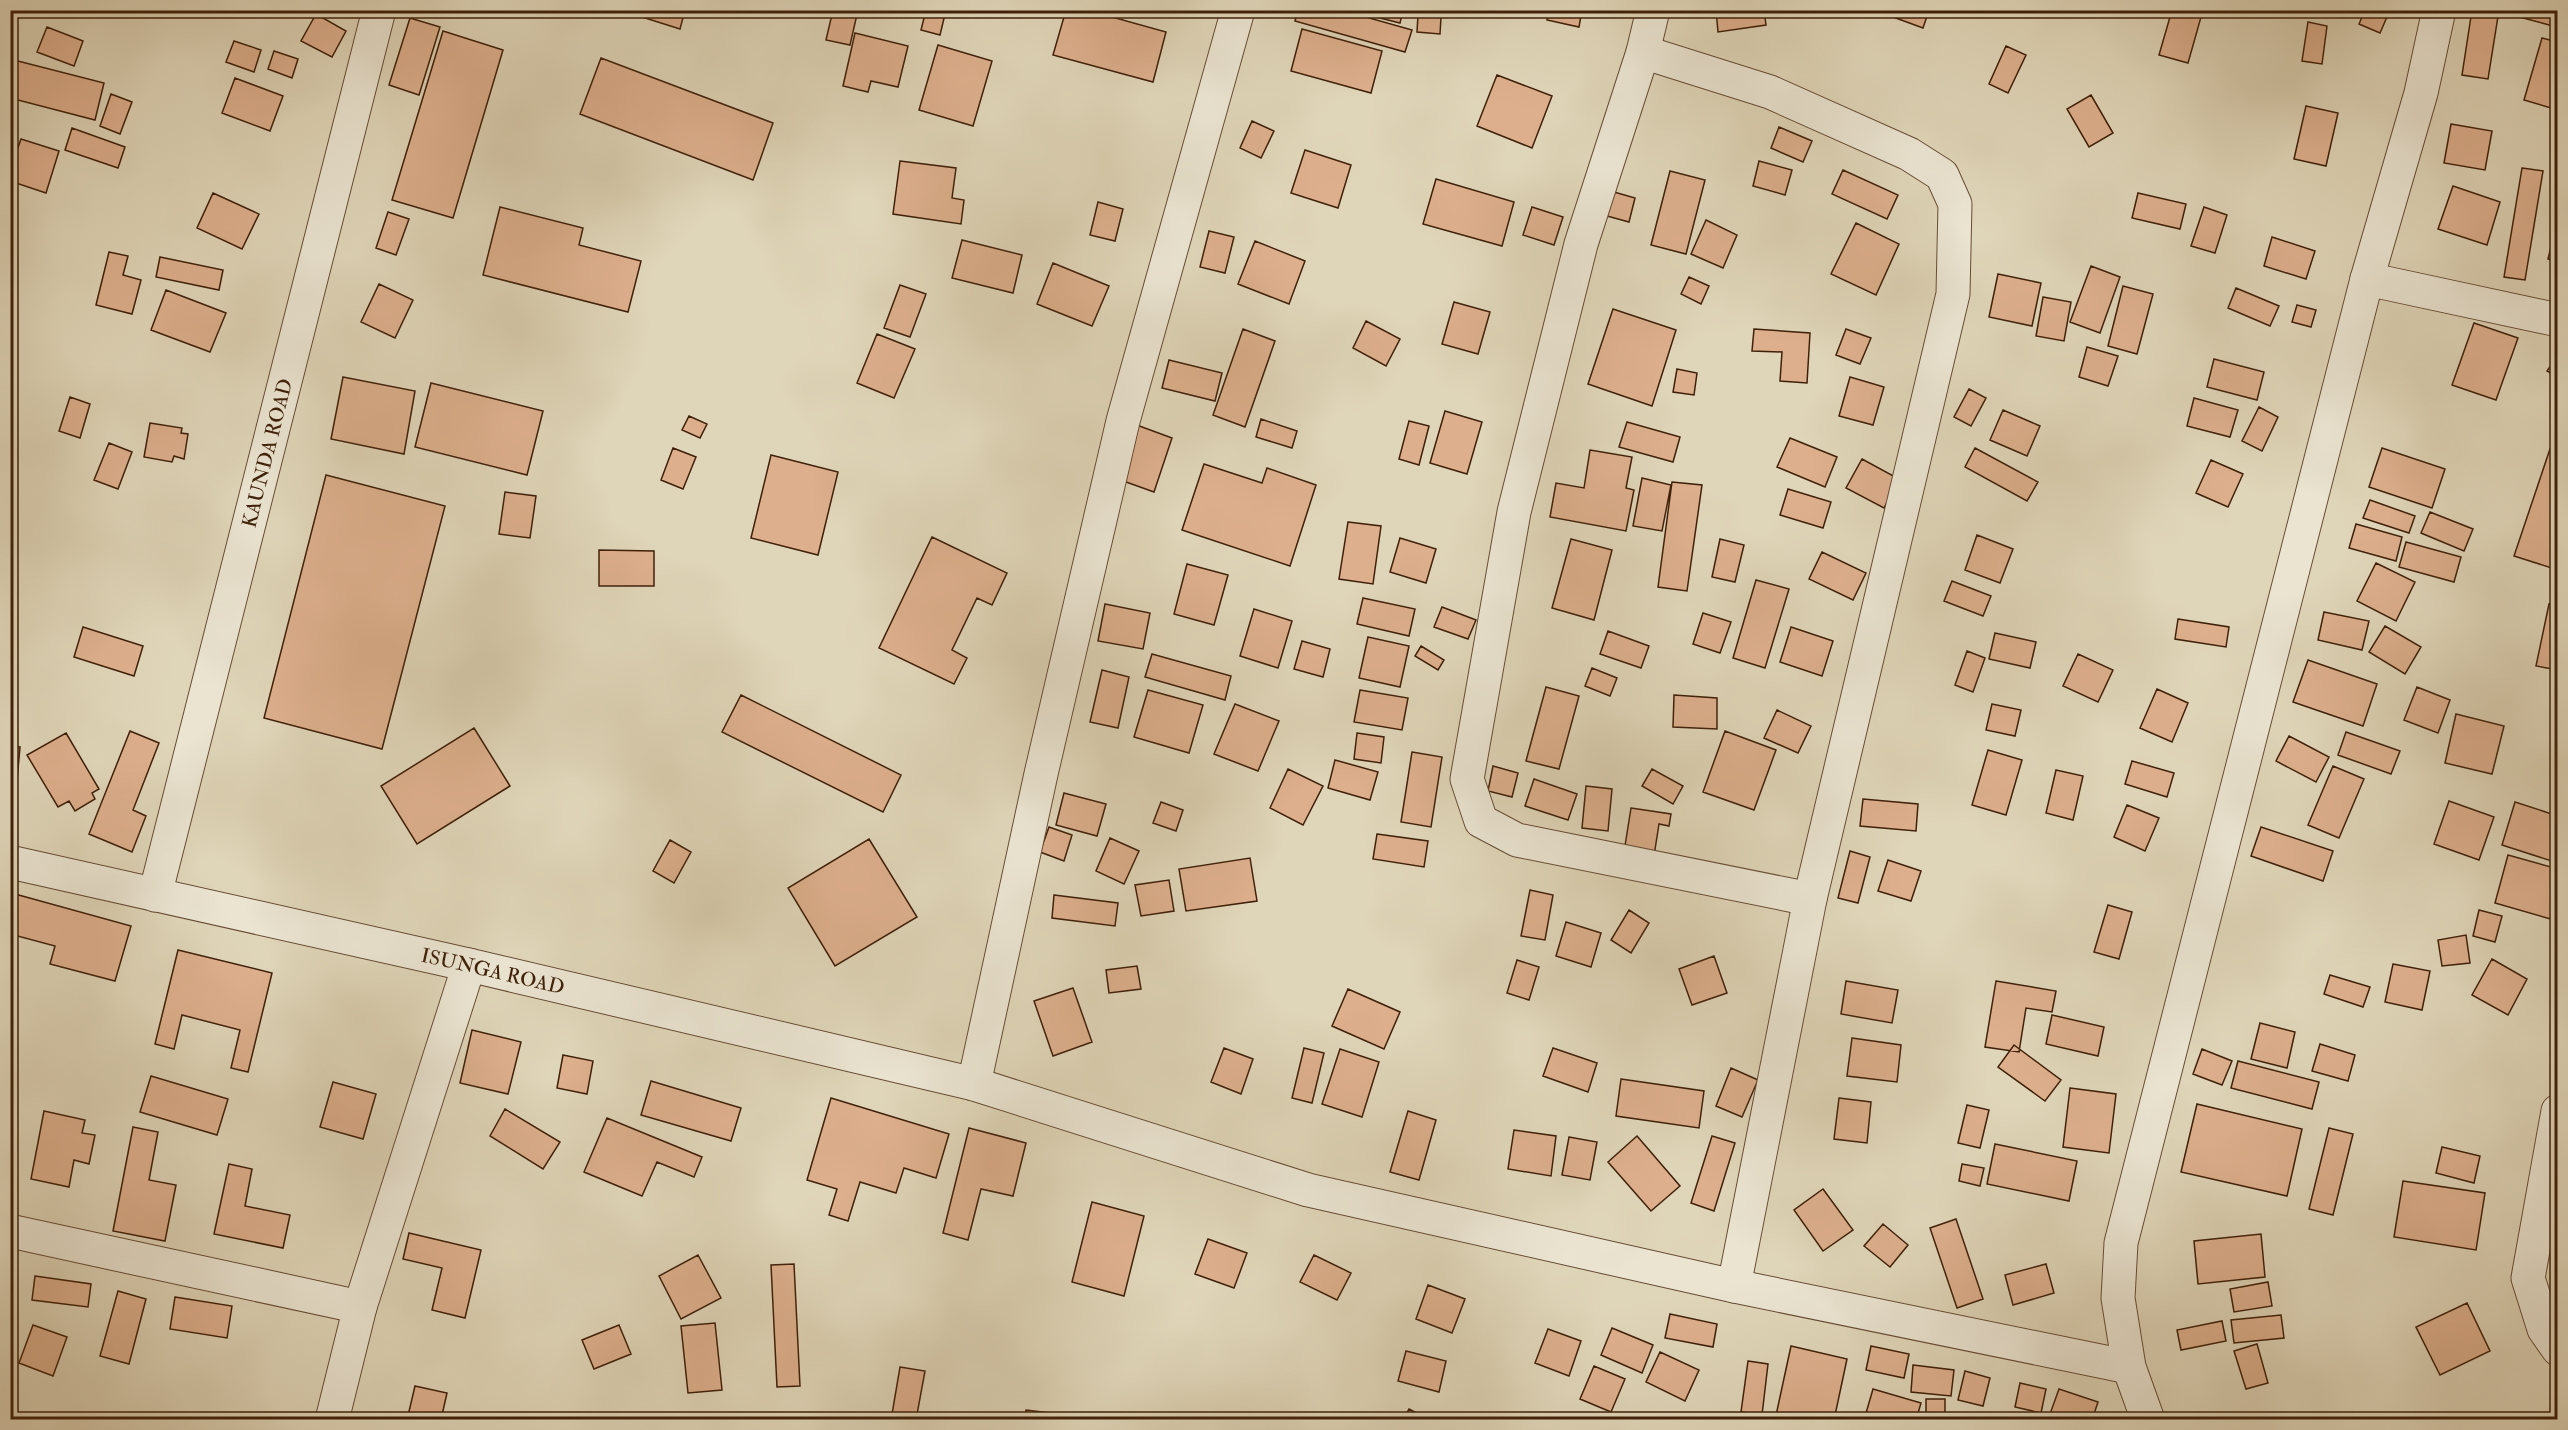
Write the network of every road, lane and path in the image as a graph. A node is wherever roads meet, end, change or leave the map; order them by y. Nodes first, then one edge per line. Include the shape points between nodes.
1 (379, 10) edge
2 (1238, 10) edge
3 (1653, 10) edge
4 (2439, 10) edge
5 (1643, 52) junction
6 (2367, 279) junction
7 (2558, 320) edge
8 (10, 862) edge
9 (155, 895) junction
10 (1810, 899) junction
11 (469, 965) junction
12 (974, 1084) junction
13 (2558, 1111) edge
14 (10, 1231) edge
15 (1734, 1286) junction
16 (360, 1307) junction
17 (2558, 1349) edge
18 (2129, 1367) junction
19 (332, 1419) edge
20 (2148, 1419) edge

1 - 9 street, KAUNDA ROAD
2 - 12 street via 1123,421
3 - 5 street
4 - 6 street via 2421,93
5 - 10 street via 1770,92 1909,154 1942,175 1955,204 1953,294
5 - 10 street via 1581,244 1514,512 1467,779 1481,821 1517,840
6 - 7 street
6 - 18 street via 2121,1243 2118,1298
8 - 9 street, ISUNGA ROAD
9 - 11 street, ISUNGA ROAD
10 - 15 street
11 - 12 street, ISUNGA ROAD
11 - 16 street
12 - 15 street, ISUNGA ROAD via 1308,1190
13 - 17 street via 2528,1278 2544,1329
14 - 16 street
15 - 18 street, ISUNGA ROAD
16 - 19 street
18 - 20 street

